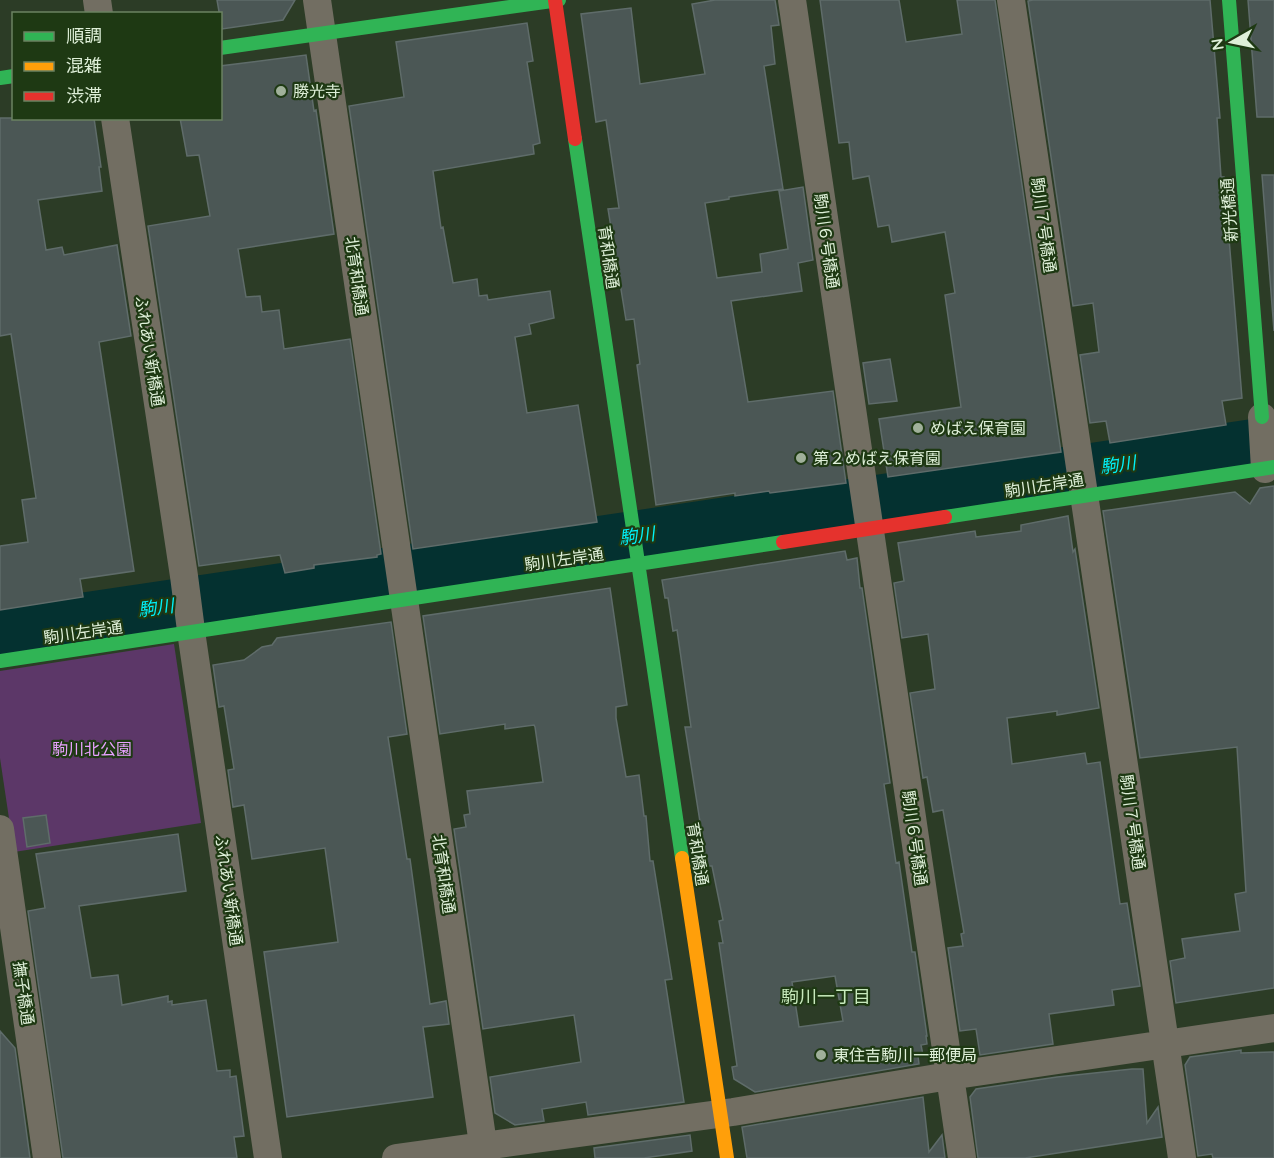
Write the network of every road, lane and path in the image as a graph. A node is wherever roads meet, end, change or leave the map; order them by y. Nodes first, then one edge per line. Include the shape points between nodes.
1 (317, 0) edge
2 (556, 0) edge
3 (792, 0) edge
4 (1011, 0) edge
5 (1229, 0) edge
6 (322, 35) junction
7 (222, 48) edge
8 (115, 120) edge
9 (1262, 417) joint
10 (1268, 464) edge
11 (1083, 490) junction
12 (869, 523) junction
13 (636, 560) junction
14 (403, 595) junction
15 (190, 628) junction
16 (0, 661) edge
17 (0, 828) edge
18 (1274, 1028) edge
19 (1166, 1045) junction
20 (950, 1076) junction
21 (721, 1114) junction
22 (484, 1152) edge
23 (47, 1158) edge
24 (268, 1158) edge
25 (396, 1158) edge
26 (727, 1158) edge
27 (962, 1158) edge
28 (1182, 1158) edge

1 - 6 street, 北育和橋通
2 - 6 street
2 - 13 street, 育和橋通
3 - 12 street, 駒川６号橋通
4 - 11 street, 駒川７号橋通
5 - 9 street, 新光橋通
6 - 7 street
6 - 14 street, 北育和橋通
8 - 15 street, ふれあい新橋通
9 - 10 street
10 - 11 street, 駒川左岸通
11 - 12 street, 駒川左岸通
11 - 19 street, 駒川７号橋通
12 - 13 street, 駒川左岸通
12 - 20 street, 駒川６号橋通
13 - 14 street, 駒川左岸通
13 - 21 street, 育和橋通
14 - 15 street, 駒川左岸通
14 - 22 street, 北育和橋通
15 - 16 street, 駒川左岸通
15 - 24 street, ふれあい新橋通
17 - 23 street, 撫子橋通
18 - 19 street
19 - 20 street
19 - 28 street, 駒川７号橋通
20 - 21 street
20 - 27 street, 駒川６号橋通
21 - 22 street
21 - 26 street, 育和橋通
22 - 25 street

